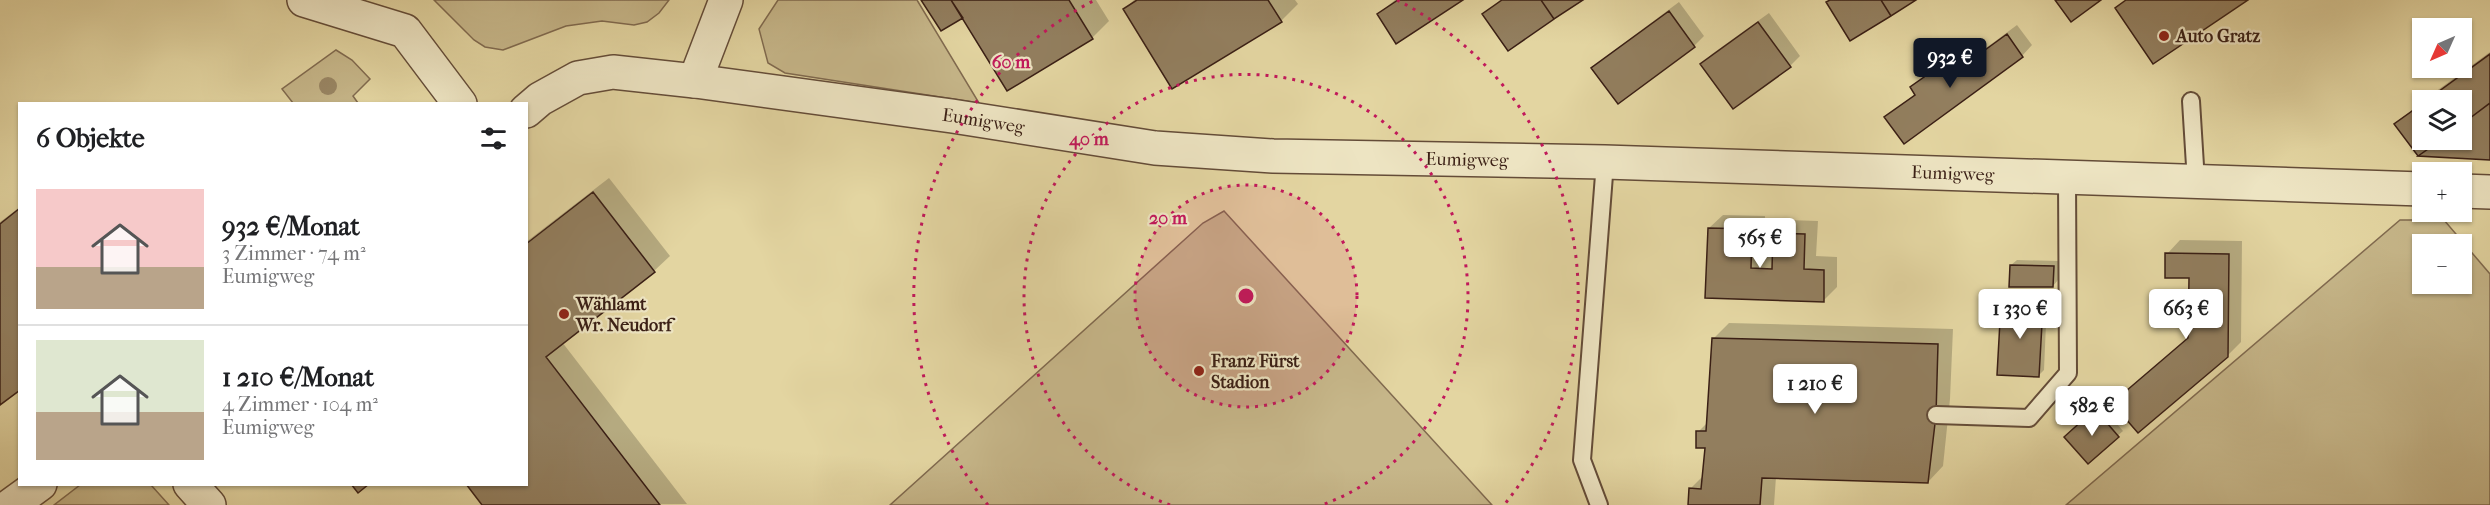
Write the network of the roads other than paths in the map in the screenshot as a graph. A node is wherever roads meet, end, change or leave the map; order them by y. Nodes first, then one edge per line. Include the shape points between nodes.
1 (304, 0) edge
2 (726, 0) edge
3 (351, 7) edge
4 (695, 81) junction
5 (2190, 101) dead end
6 (458, 102) edge
7 (528, 109) edge
8 (1605, 162) junction
9 (2067, 178) junction
10 (2196, 182) junction
11 (2412, 189) edge
12 (2472, 191) edge
13 (2490, 192) edge
14 (1935, 415) dead end
15 (37, 486) edge
16 (192, 486) edge
17 (11, 505) edge
18 (209, 505) edge
19 (1599, 505) edge

1 - 3 street
2 - 4 street
3 - 6 street via 405,31
4 - 7 street, Eumigweg via 613,72 578,78
4 - 8 street, Eumigweg via 1155,148 1273,156
5 - 10 lane
8 - 9 street, Eumigweg
8 - 19 lane via 1582,460
9 - 10 street, Eumigweg
9 - 14 lane via 2068,373 2029,418
10 - 11 street, Eumigweg
12 - 13 street
15 - 17 street
16 - 18 street

